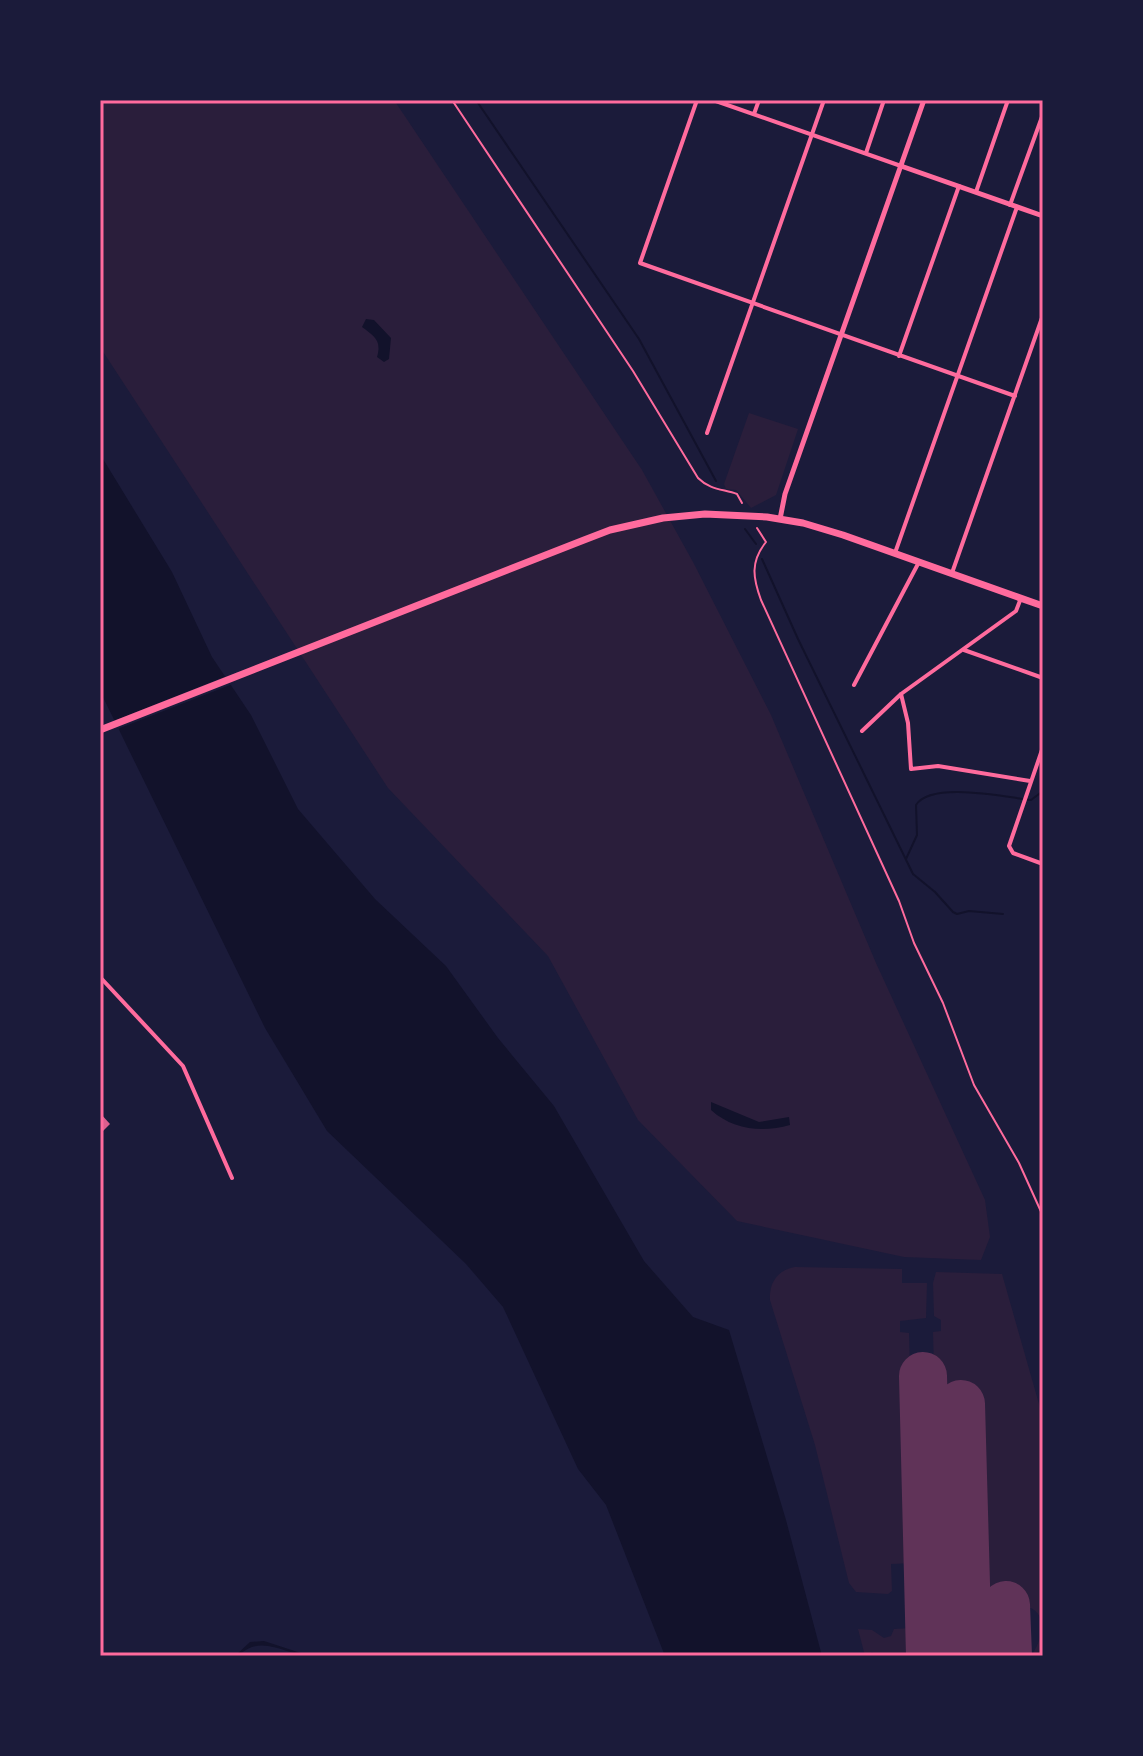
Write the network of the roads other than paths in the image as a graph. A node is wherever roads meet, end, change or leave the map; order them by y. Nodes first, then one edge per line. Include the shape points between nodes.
1 (697, 100) edge
2 (713, 100) edge
3 (759, 100) edge
4 (824, 100) edge
5 (884, 100) edge
6 (924, 100) edge
7 (1008, 100) edge
8 (754, 114) junction
9 (1043, 114) edge
10 (812, 134) junction
11 (866, 153) junction
12 (901, 166) junction
13 (959, 186) junction
14 (976, 192) junction
15 (1014, 206) junction
16 (1043, 216) edge
17 (752, 305) junction
18 (1043, 315) edge
19 (842, 335) junction
20 (899, 356) junction
21 (958, 376) junction
22 (1015, 396) junction
23 (707, 433) dead end
24 (780, 519) junction
25 (895, 553) junction
26 (919, 562) junction
27 (952, 573) junction
28 (1021, 598) junction
29 (1043, 606) edge
30 (964, 650) junction
31 (1043, 678) edge
32 (854, 685) dead end
33 (901, 694) junction
34 (100, 730) edge
35 (862, 731) dead end
36 (1043, 747) edge
37 (1030, 781) junction
38 (1043, 864) edge
39 (100, 977) edge
40 (232, 1178) dead end

1 - 17 street via 640,263
2 - 8 street
3 - 8 street
4 - 10 street
5 - 11 street
6 - 12 street
7 - 14 street
8 - 10 street
9 - 15 street
10 - 11 street
10 - 17 street
11 - 12 street
12 - 13 street
12 - 19 street
13 - 14 street
13 - 20 street
14 - 15 street
15 - 16 street
15 - 21 street
17 - 19 street
17 - 23 street
18 - 22 street
19 - 20 street
19 - 24 street
20 - 21 street
21 - 22 street
21 - 25 street
22 - 27 street
24 - 25 highway
24 - 34 highway via 689,515 637,523
25 - 26 highway
26 - 27 highway
26 - 32 street
27 - 28 highway
28 - 29 highway
28 - 30 street via 1016,611
30 - 31 street
30 - 33 street
33 - 35 street
33 - 37 street via 911,769 938,766
36 - 37 street
37 - 38 street via 1009,846 1013,853
39 - 40 street via 183,1066

